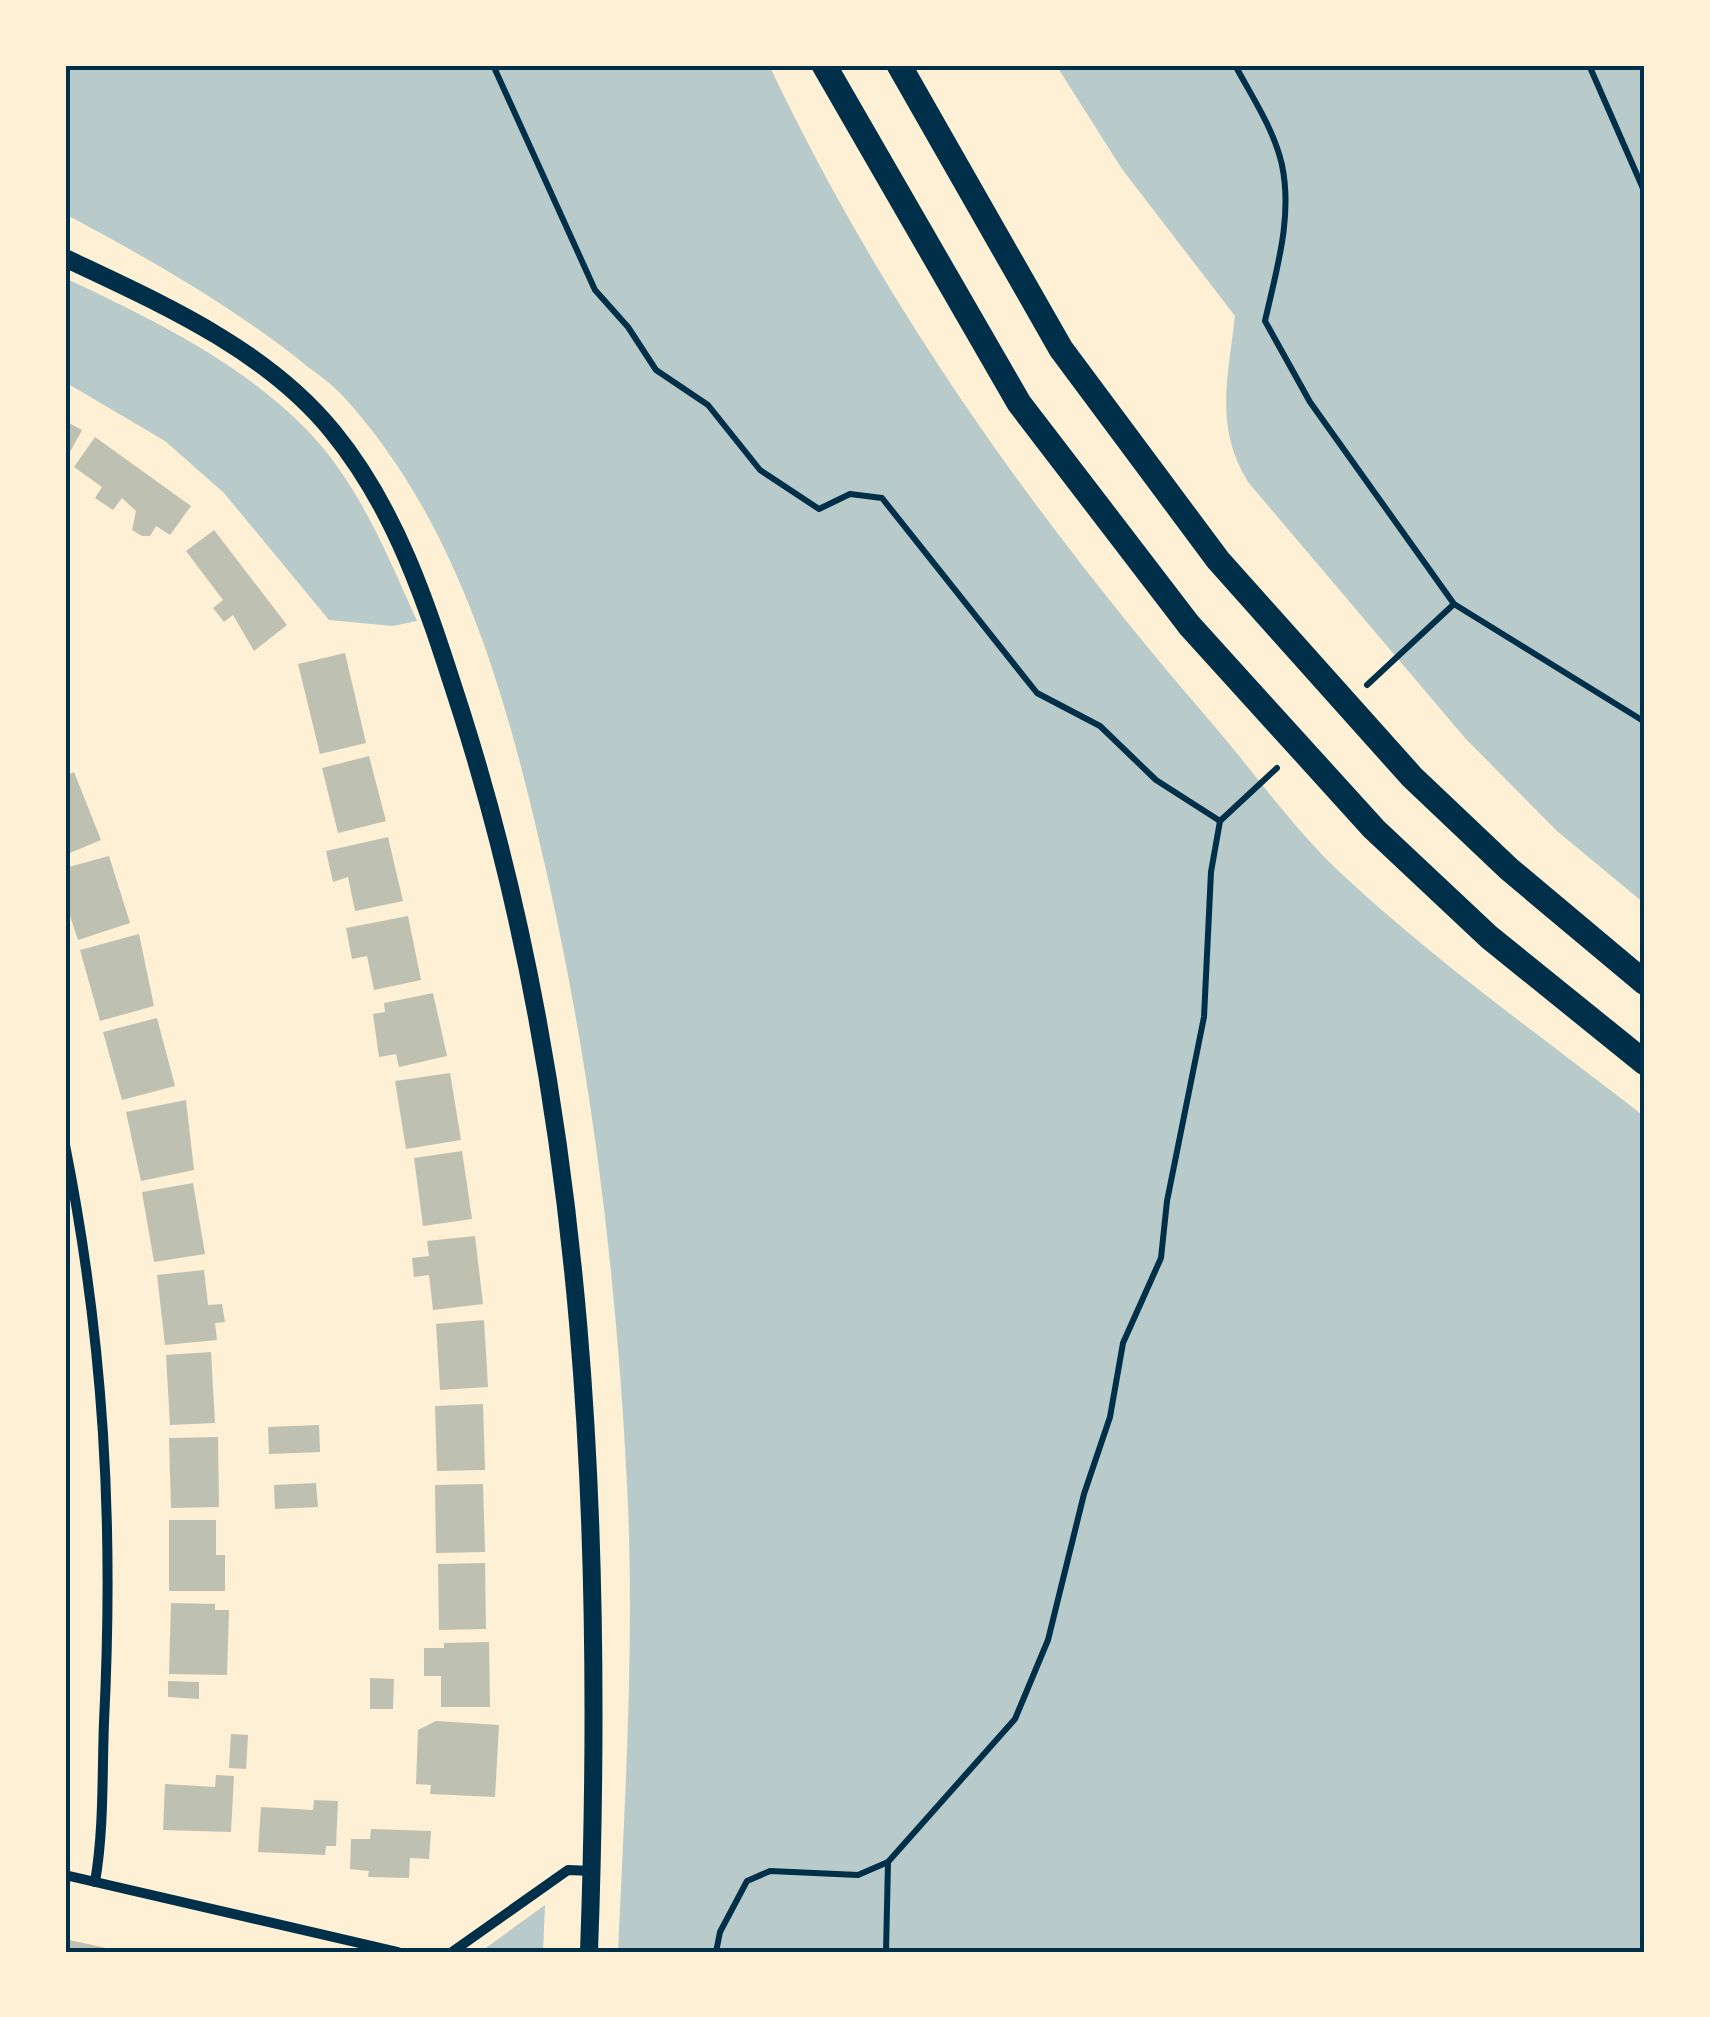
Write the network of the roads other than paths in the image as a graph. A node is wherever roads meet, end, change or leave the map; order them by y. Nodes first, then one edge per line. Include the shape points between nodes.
1 (824, 65) edge
2 (900, 65) edge
3 (65, 258) edge
4 (1645, 983) edge
5 (1645, 1063) edge
6 (65, 1144) edge
7 (592, 1871) junction
8 (65, 1875) edge
9 (95, 1882) junction
10 (398, 1952) edge
11 (452, 1952) edge
12 (588, 1952) edge

1 - 5 highway via 1019,403 1189,625 1374,829 1489,937
2 - 4 highway via 1061,349 1218,560 1412,777
3 - 7 street via 205,330 299,396 372,487 430,614 521,935 550,1096 585,1432
6 - 9 street via 96,1326 107,1450 107,1671
7 - 11 street via 568,1870
7 - 12 street
8 - 9 street
9 - 10 street

